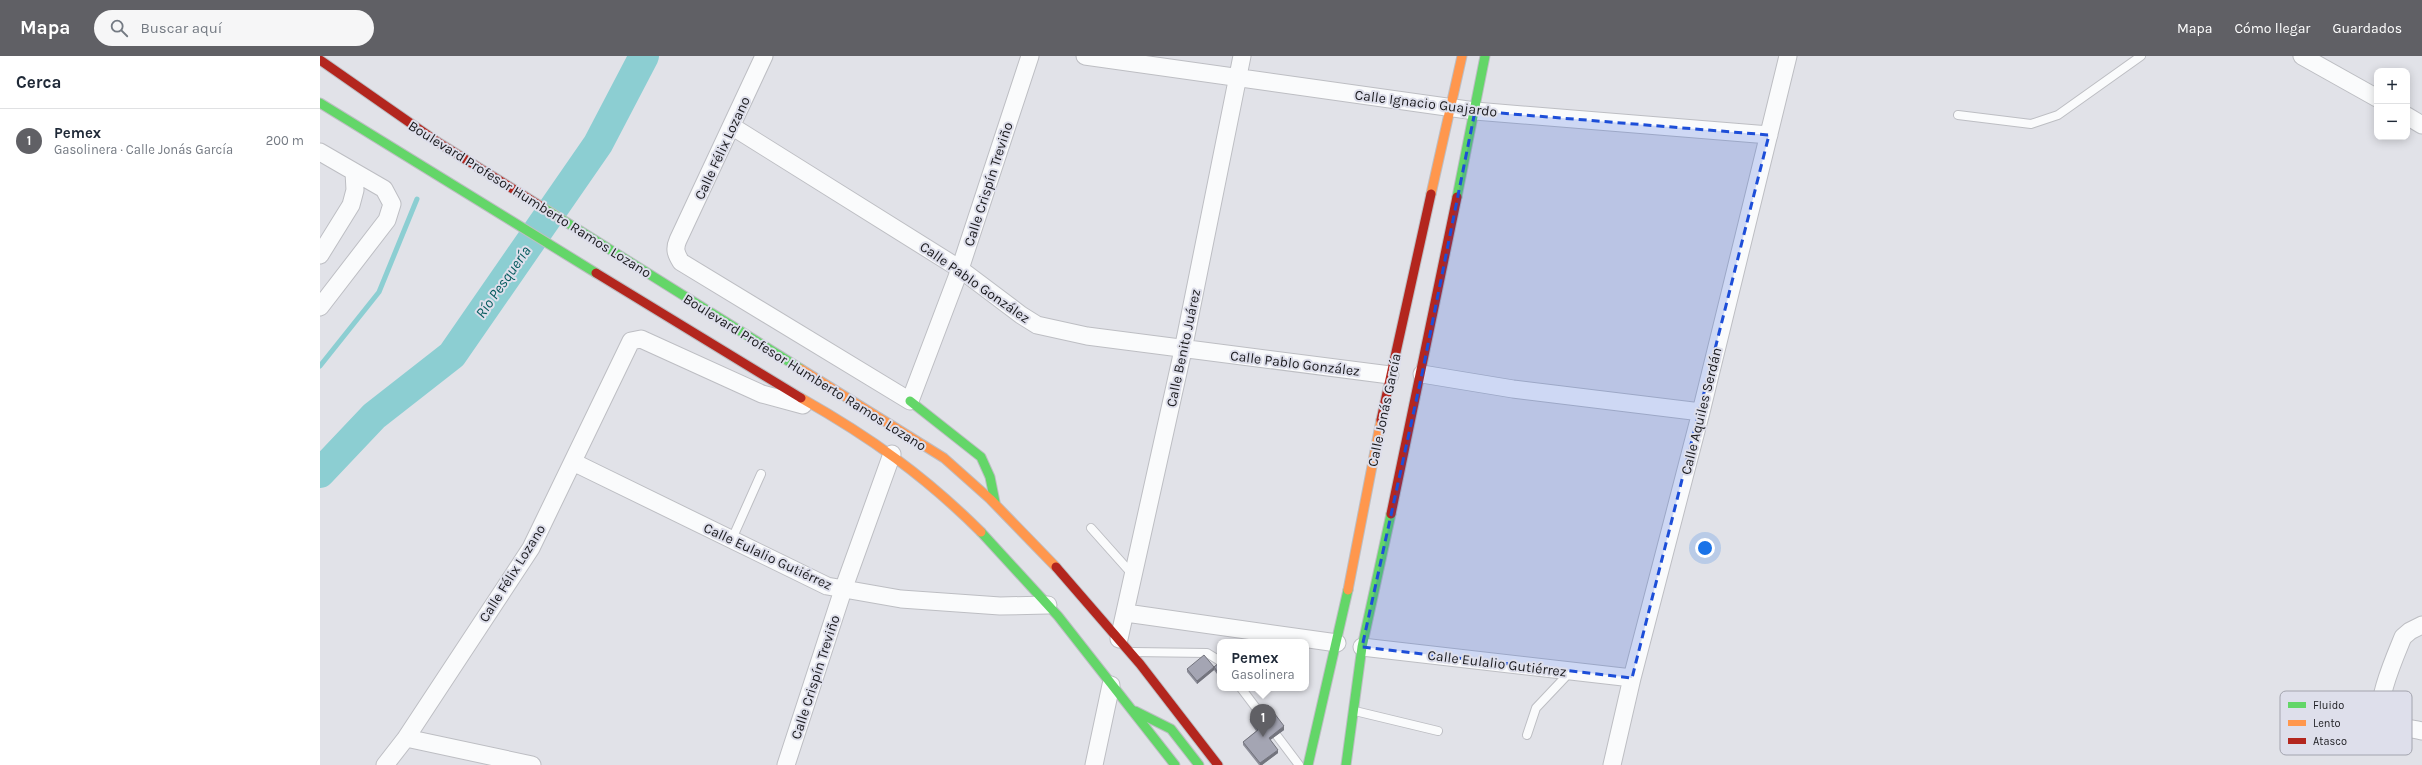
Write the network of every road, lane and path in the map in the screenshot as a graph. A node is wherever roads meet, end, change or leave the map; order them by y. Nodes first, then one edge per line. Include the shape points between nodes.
1 (764, 56) edge
2 (1030, 56) edge
3 (1085, 56) edge
4 (1242, 56) edge
5 (1462, 56) edge
6 (1485, 56) edge
7 (1788, 56) edge
8 (2141, 56) edge
9 (2302, 56) edge
10 (320, 60) edge
11 (1238, 77) junction
12 (2374, 96) edge
13 (320, 103) edge
14 (1451, 108) junction
15 (1475, 111) junction
16 (1958, 115) dead end
17 (2410, 118) edge
18 (2422, 125) edge
19 (733, 127) junction
20 (1769, 135) junction
21 (320, 152) edge
22 (354, 172) junction
23 (320, 254) edge
24 (960, 269) junction
25 (320, 307) edge
26 (1183, 350) junction
27 (1422, 374) junction
28 (1390, 375) junction
29 (910, 401) junction
30 (826, 411) junction
31 (1701, 412) junction
32 (892, 454) junction
33 (573, 462) junction
34 (761, 474) dead end
35 (995, 502) junction
36 (1091, 528) dead end
37 (732, 539) junction
38 (1132, 574) junction
39 (843, 590) junction
40 (1054, 605) junction
41 (1075, 606) dead end
42 (1126, 613) junction
43 (2422, 625) edge
44 (1115, 635) junction
45 (1309, 639) edge
46 (1309, 639) edge
47 (1337, 643) junction
48 (1362, 647) junction
49 (1131, 652) junction
50 (1217, 659) edge
51 (1571, 671) junction
52 (1632, 678) junction
53 (1111, 685) junction
54 (1243, 691) edge
55 (2384, 691) edge
56 (1134, 711) junction
57 (1352, 711) junction
58 (2412, 729) edge
59 (1438, 731) dead end
60 (2422, 731) edge
61 (1527, 735) dead end
62 (406, 738) junction
63 (384, 765) edge
64 (532, 765) edge
65 (786, 765) edge
66 (1094, 765) edge
67 (1175, 765) edge
68 (1199, 765) edge
69 (1218, 765) edge
70 (1299, 765) edge
71 (1308, 765) edge
72 (1346, 765) edge
73 (1612, 765) edge

1 - 19 street, Calle Félix Lozano
2 - 24 street, Calle Crispín Treviño
3 - 11 street, Calle Ignacio Guajardo
4 - 11 street, Calle Benito Juárez
5 - 14 main road, Calle Jonás García
6 - 15 main road, Calle Jonás García
7 - 20 street, Calle Aquiles Serdán
8 - 16 lane via 2058,115 2038,122 2031,124
9 - 12 street
10 - 35 main road, Boulevard Profesor Humberto Ramos Lozano via 436,141 944,458
11 - 14 street, Calle Ignacio Guajardo
11 - 26 street, Calle Benito Juárez
13 - 30 main road, Boulevard Profesor Humberto Ramos Lozano via 421,163 739,362
14 - 15 street, Calle Ignacio Guajardo
14 - 28 main road, Calle Jonás García
15 - 20 street, Calle Ignacio Guajardo
15 - 27 main road, Calle Jonás García
17 - 18 street
19 - 24 street, Calle Pablo González
19 - 29 street, Calle Félix Lozano via 678,240 676,251 681,262
20 - 31 street, Calle Aquiles Serdán
21 - 22 street
22 - 23 street via 355,190 351,205
22 - 25 street via 384,189 392,204 387,220
24 - 26 street, Calle Pablo González via 1020,315 1037,324 1087,336
24 - 29 street, Calle Crispín Treviño
26 - 28 street, Calle Pablo González
26 - 38 street, Calle Benito Juárez
27 - 31 street via 1513,389
27 - 48 main road, Calle Jonás García
28 - 47 main road, Calle Jonás García
29 - 35 main road via 981,457 990,477
30 - 32 main road, Boulevard Profesor Humberto Ramos Lozano
30 - 33 street, Calle Félix Lozano via 762,394 641,339 631,341
31 - 52 street, Calle Aquiles Serdán
32 - 39 street, Calle Crispín Treviño
32 - 40 main road, Boulevard Profesor Humberto Ramos Lozano via 955,507
33 - 37 street, Calle Eulalio Gutiérrez
33 - 62 street, Calle Félix Lozano via 530,548
34 - 37 lane
35 - 44 main road, Boulevard Profesor Humberto Ramos Lozano via 1083,595
36 - 38 lane
37 - 39 street, Calle Eulalio Gutiérrez via 827,586
38 - 42 street, Calle Benito Juárez
39 - 40 street, Calle Eulalio Gutiérrez via 901,599 960,604
39 - 65 street, Calle Crispín Treviño
40 - 53 main road, Boulevard Profesor Humberto Ramos Lozano
41 - 44 main road via 1084,610
42 - 44 street, Calle Benito Juárez
42 - 45 street
43 - 55 street via 2403,637
44 - 49 main road, Boulevard Profesor Humberto Ramos Lozano
46 - 47 street
47 - 71 main road, Calle Jonás García
48 - 51 street, Calle Eulalio Gutiérrez
48 - 57 main road, Calle Jonás García
49 - 50 lane via 1207,653
49 - 69 main road, Boulevard Profesor Humberto Ramos Lozano
51 - 52 street, Calle Eulalio Gutiérrez
51 - 61 lane via 1536,708
52 - 73 street, Calle Aquiles Serdán
53 - 56 main road, Boulevard Profesor Humberto Ramos Lozano
53 - 66 street
54 - 70 lane
56 - 67 main road, Boulevard Profesor Humberto Ramos Lozano
56 - 68 main road via 1171,729
57 - 59 lane
57 - 72 main road, Calle Jonás García
58 - 60 street
62 - 63 street, Calle Félix Lozano
62 - 64 street

